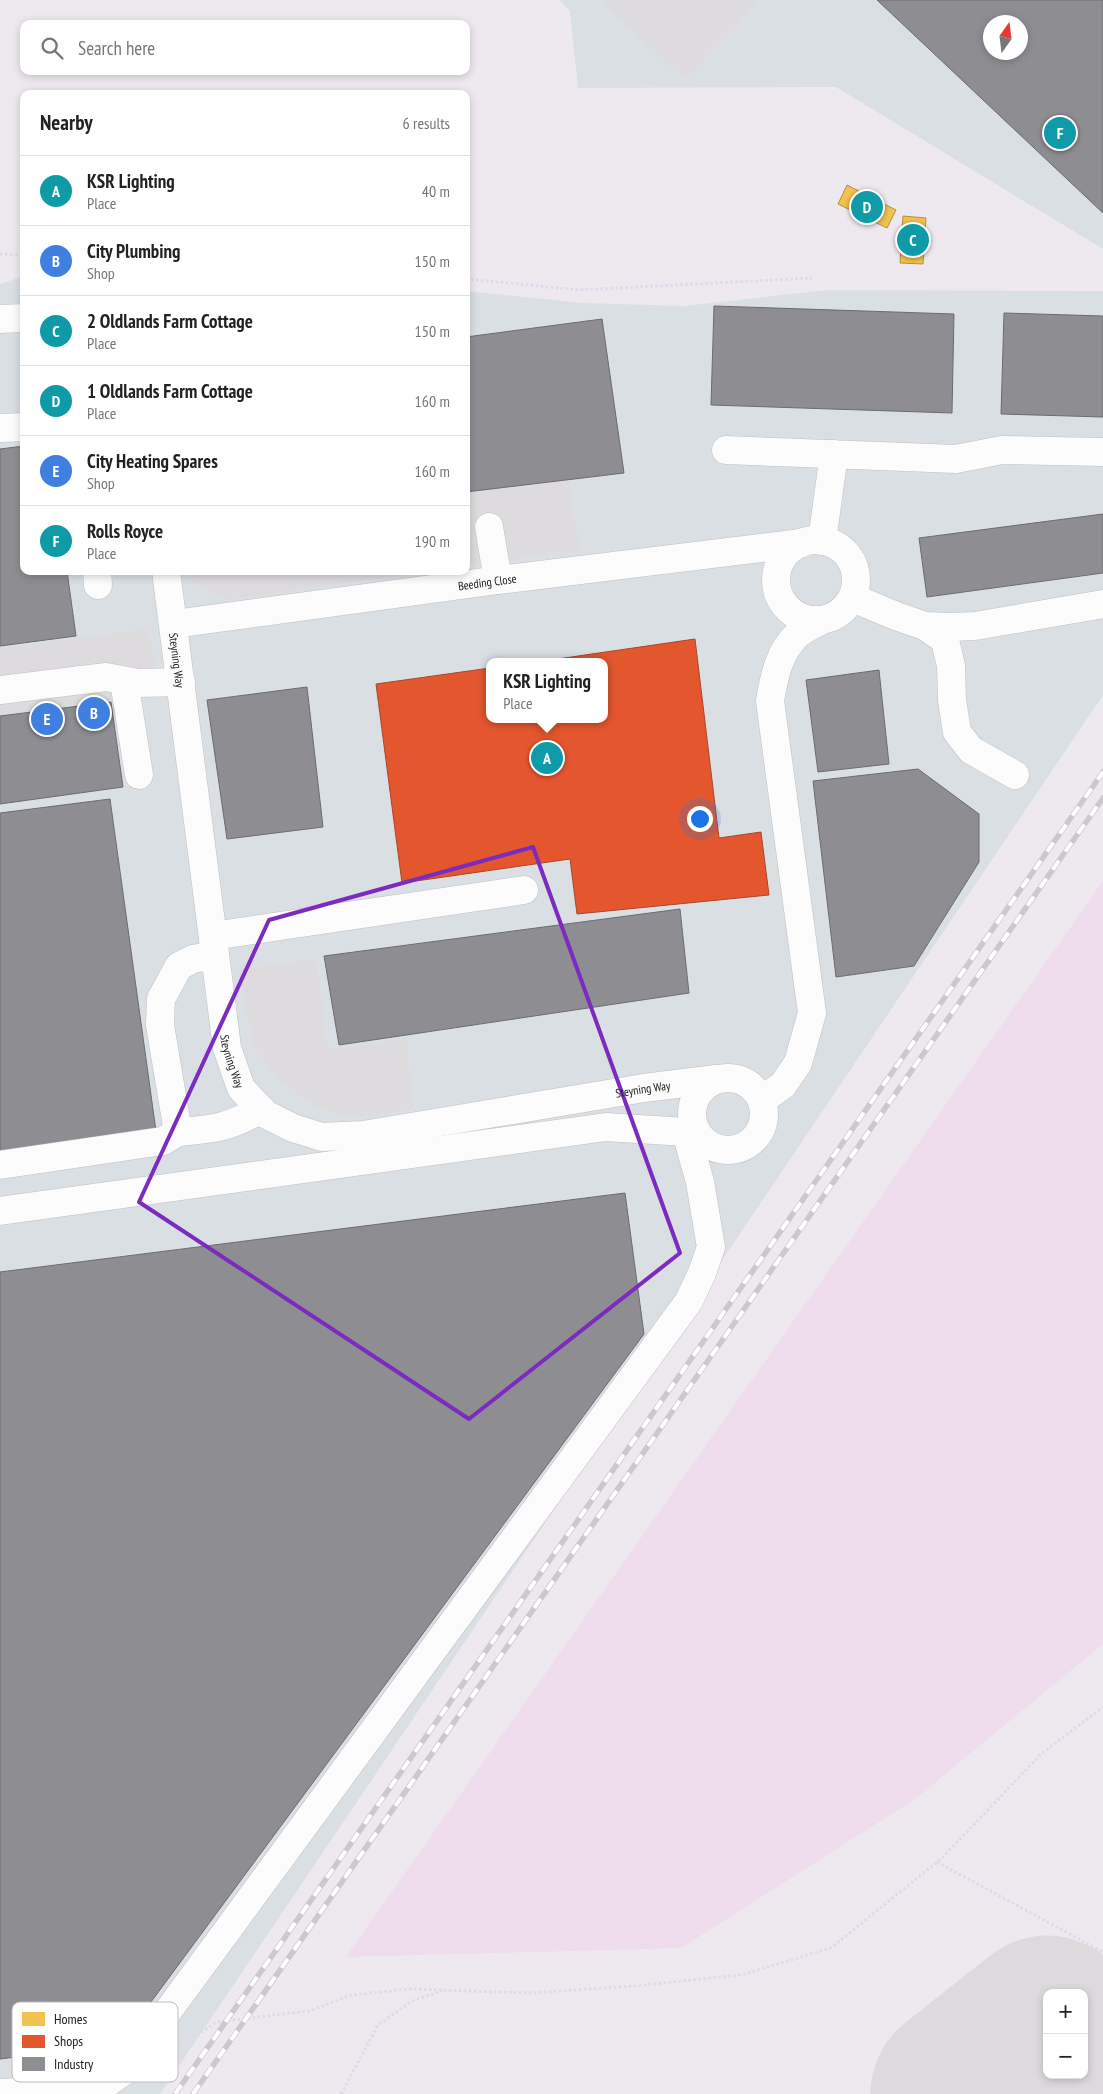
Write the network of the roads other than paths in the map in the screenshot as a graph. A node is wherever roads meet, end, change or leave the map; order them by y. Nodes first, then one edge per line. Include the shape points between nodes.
1 (20, 318) edge
2 (0, 319) edge
3 (20, 427) edge
4 (0, 428) edge
5 (726, 450) dead end
6 (1103, 452) edge
7 (834, 454) junction
8 (489, 527) dead end
9 (812, 542) junction
10 (167, 575) edge
11 (498, 580) junction
12 (852, 598) junction
13 (1103, 604) edge
14 (822, 620) junction
15 (174, 624) junction
16 (925, 626) junction
17 (124, 681) junction
18 (181, 682) junction
19 (0, 690) edge
20 (139, 774) dead end
21 (1015, 774) dead end
22 (524, 890) dead end
23 (214, 946) junction
24 (716, 1079) junction
25 (762, 1100) junction
26 (261, 1109) junction
27 (690, 1130) junction
28 (178, 1132) junction
29 (0, 1165) edge
30 (0, 1211) edge
31 (175, 2002) edge
32 (108, 2082) edge
33 (0, 2093) edge

1 - 2 lane
3 - 4 lane
5 - 7 lane
6 - 7 lane via 1002,450 956,459
7 - 9 lane
8 - 11 lane
9 - 11 lane, Beeding Close
9 - 12 lane via 834,544 852,561 856,573
9 - 14 lane via 791,549 782,559 776,584 786,607 809,620
10 - 15 lane, Steyning Way
11 - 15 lane, Beeding Close
12 - 14 lane via 845,608
12 - 16 lane
13 - 16 lane via 975,626
14 - 25 lane via 798,634 783,652 770,701 812,1013 798,1062 783,1084
15 - 18 lane, Steyning Way
16 - 21 lane via 945,640 957,732 971,750
17 - 18 lane
17 - 19 lane via 106,677
17 - 20 lane
18 - 23 lane, Steyning Way
22 - 23 lane
23 - 26 lane, Steyning Way via 227,1048 241,1088
23 - 28 lane via 179,966 160,1000 160,1025
24 - 25 lane, Steyning Way via 738,1079 748,1084
24 - 26 lane, Steyning Way via 363,1135 322,1137 293,1128
24 - 27 lane via 698,1093 693,1104
25 - 27 lane via 764,1116 759,1132 742,1147 720,1149
26 - 28 lane via 238,1123 220,1128
27 - 30 lane via 606,1127
27 - 31 lane via 711,1248 689,1301
28 - 29 lane via 163,1141
32 - 33 lane via 100,2088

